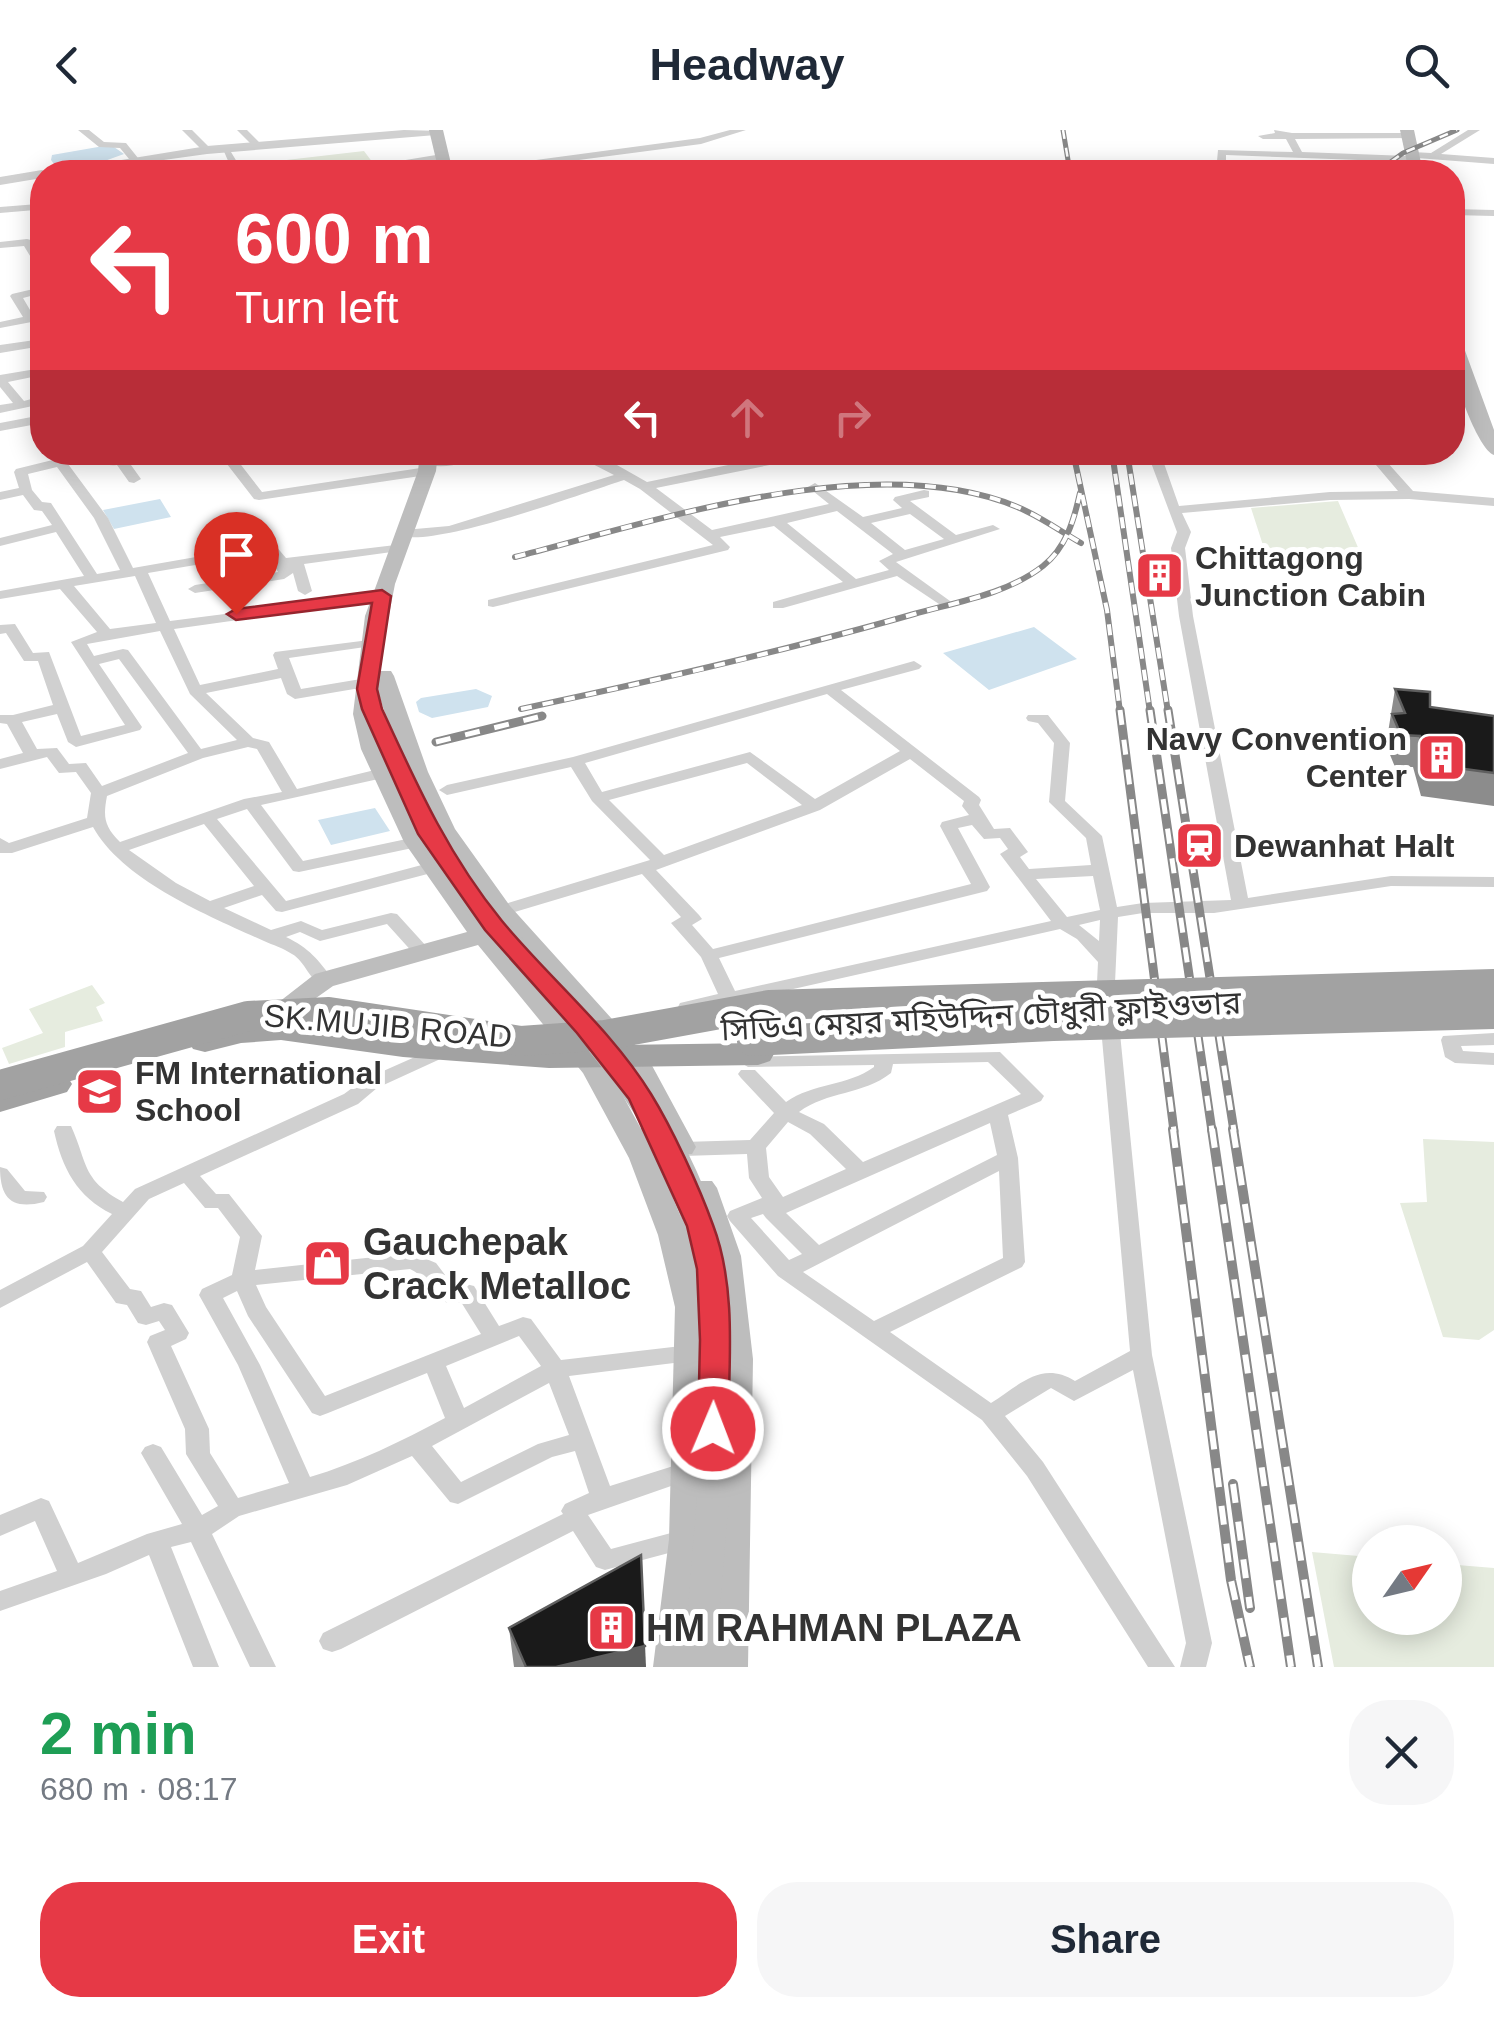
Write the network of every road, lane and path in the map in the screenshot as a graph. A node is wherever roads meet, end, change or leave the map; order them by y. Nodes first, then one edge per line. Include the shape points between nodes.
1 (83, 130) edge
2 (111, 130) edge
3 (187, 130) edge
4 (242, 130) edge
5 (436, 130) edge
6 (447, 130) edge
7 (742, 130) edge
8 (1476, 130) edge
9 (1409, 132) edge
10 (1268, 133) edge
11 (1288, 134) junction
12 (123, 145) junction
13 (258, 146) junction
14 (225, 149) junction
15 (208, 150) junction
16 (1435, 154) junction
17 (1299, 155) junction
18 (135, 160) edge
19 (153, 160) edge
20 (231, 160) edge
21 (443, 160) edge
22 (452, 160) edge
23 (559, 160) edge
24 (1221, 160) edge
25 (1381, 160) edge
26 (1414, 160) edge
27 (1419, 160) edge
28 (1494, 161) edge
29 (30, 176) edge
30 (0, 181) edge
31 (30, 208) edge
32 (0, 210) edge
33 (1465, 212) edge
34 (1494, 213) edge
35 (18, 240) junction
36 (30, 240) edge
37 (0, 245) edge
38 (30, 254) edge
39 (30, 293) edge
40 (30, 311) edge
41 (30, 319) edge
42 (0, 325) edge
43 (0, 349) edge
44 (29, 350) joint
45 (0, 361) edge
46 (30, 372) edge
47 (1465, 377) edge
48 (1, 379) edge
49 (30, 403) edge
50 (21, 405) junction
51 (0, 409) edge
52 (30, 421) edge
53 (0, 427) edge
54 (1494, 450) edge
55 (46, 465) edge
56 (62, 465) edge
57 (124, 465) edge
58 (232, 465) edge
59 (422, 465) edge
60 (432, 465) edge
61 (607, 465) edge
62 (747, 465) edge
63 (1158, 465) edge
64 (1383, 465) edge
65 (628, 475) junction
66 (134, 479) dead end
67 (645, 486) junction
68 (815, 488) dead end
69 (26, 490) junction
70 (924, 494) dead end
71 (1409, 495) junction
72 (0, 496) edge
73 (1494, 502) edge
74 (1231, 505) junction
75 (839, 506) junction
76 (913, 509) junction
77 (1174, 510) junction
78 (777, 521) junction
79 (860, 522) junction
80 (60, 528) junction
81 (993, 529) dead end
82 (1184, 532) junction
83 (709, 535) junction
84 (408, 538) junction
85 (954, 540) junction
86 (0, 542) edge
87 (902, 554) junction
88 (289, 562) junction
89 (134, 570) junction
90 (899, 571) junction
91 (92, 577) junction
92 (852, 582) junction
93 (62, 583) junction
94 (195, 589) dead end
95 (304, 590) dead end
96 (0, 595) edge
97 (382, 596) junction
98 (493, 604) dead end
99 (945, 604) dead end
100 (778, 605) dead end
101 (164, 624) junction
102 (0, 630) edge
103 (106, 634) junction
104 (372, 642) junction
105 (90, 662) junction
106 (914, 666) dead end
107 (287, 672) junction
108 (372, 683) junction
109 (829, 688) junction
110 (195, 691) junction
111 (62, 708) junction
112 (1034, 718) dead end
113 (3, 719) edge
114 (248, 742) junction
115 (911, 752) junction
116 (197, 755) junction
117 (32, 756) junction
118 (576, 761) junction
119 (0, 764) edge
120 (384, 773) junction
121 (447, 790) dead end
122 (99, 793) junction
123 (292, 795) junction
124 (598, 798) junction
125 (250, 802) junction
126 (814, 806) junction
127 (208, 817) junction
128 (975, 818) junction
129 (94, 820) junction
130 (416, 842) junction
131 (0, 843) edge
132 (120, 848) junction
133 (652, 864) junction
134 (433, 867) junction
135 (1100, 870) junction
136 (1024, 874) junction
137 (1494, 882) edge
138 (265, 888) junction
139 (1240, 903) junction
140 (282, 907) junction
141 (207, 908) junction
142 (1108, 913) junction
143 (492, 923) junction
144 (1062, 923) junction
145 (302, 926) junction
146 (270, 937) junction
147 (421, 951) junction
148 (710, 955) junction
149 (1104, 958) junction
150 (1494, 975) edge
151 (324, 980) junction
152 (1494, 984) edge
153 (728, 996) junction
154 (1068, 996) junction
155 (1494, 996) edge
156 (1494, 1014) edge
157 (271, 1017) junction
158 (1494, 1026) edge
159 (1494, 1039) edge
160 (610, 1048) junction
161 (442, 1051) junction
162 (752, 1056) junction
163 (883, 1060) junction
164 (1494, 1060) edge
165 (0, 1086) edge
166 (786, 1112) junction
167 (997, 1112) junction
168 (64, 1131) dead end
169 (756, 1147) junction
170 (684, 1149) junction
171 (1008, 1158) junction
172 (859, 1170) junction
173 (0, 1174) edge
174 (186, 1174) junction
175 (36, 1198) dead end
176 (778, 1204) junction
177 (126, 1212) junction
178 (90, 1251) junction
179 (816, 1256) junction
180 (786, 1271) junction
181 (242, 1280) junction
182 (2, 1292) edge
183 (874, 1331) junction
184 (496, 1336) junction
185 (690, 1353) junction
186 (1141, 1355) junction
187 (432, 1362) junction
188 (555, 1369) junction
189 (990, 1414) junction
190 (458, 1419) junction
191 (583, 1440) junction
192 (416, 1444) junction
193 (153, 1453) dead end
194 (686, 1471) junction
195 (302, 1486) junction
196 (602, 1498) junction
197 (232, 1509) junction
198 (578, 1518) junction
199 (0, 1526) edge
200 (198, 1530) junction
201 (686, 1539) junction
202 (156, 1540) junction
203 (71, 1575) junction
204 (0, 1602) edge
205 (332, 1642) dead end
206 (206, 1667) edge
207 (263, 1667) edge
208 (671, 1667) edge
209 (700, 1667) edge
210 (730, 1667) edge
211 (1162, 1667) edge
212 (1193, 1667) edge

1 - 12 street via 102,145
2 - 12 street
3 - 15 street
4 - 13 street
5 - 13 street
5 - 21 main road
6 - 22 main road
7 - 23 street
8 - 16 street
9 - 11 street
9 - 26 main road
10 - 11 street
11 - 17 street
12 - 18 street
13 - 14 street
14 - 15 street
14 - 20 street
15 - 19 street
16 - 27 street
16 - 28 street
17 - 24 street via 1221,152
17 - 25 street
29 - 30 street
31 - 32 street
33 - 34 street
35 - 36 street
35 - 37 street
35 - 38 street
39 - 40 street via 16,296
41 - 42 street
43 - 44 street
44 - 45 street
46 - 48 street
47 - 54 main road
48 - 50 street
49 - 50 street
50 - 51 street
52 - 53 street
55 - 69 street via 22,470
56 - 89 street
57 - 66 street
58 - 59 street via 259,496
60 - 84 main road
61 - 65 street
62 - 67 street
63 - 77 street
64 - 71 street
65 - 67 street
65 - 84 street
67 - 83 street
68 - 75 street
69 - 72 street
69 - 80 street
70 - 76 street via 900,500
71 - 73 street
71 - 74 street
74 - 77 street
74 - 82 street
75 - 78 street
75 - 79 street
76 - 79 street
76 - 85 street
77 - 82 street
78 - 83 street
78 - 92 street
79 - 87 street
80 - 86 street
80 - 91 street
81 - 85 street
82 - 139 street via 1178,548 1186,616
83 - 98 street via 722,547
84 - 88 street
84 - 97 main road
84 - 108 main road
85 - 87 street
87 - 90 street via 886,561
88 - 89 street via 270,548
88 - 94 street via 284,574
88 - 95 street
89 - 91 street
89 - 101 street
90 - 92 street
90 - 99 street
91 - 93 street
92 - 100 street
93 - 96 street
93 - 103 street
97 - 101 street
97 - 104 main road
101 - 103 street
101 - 110 street
102 - 111 street via 10,627 29,658 44,656
103 - 105 street via 78,642
104 - 107 street via 280,655
104 - 108 main road
105 - 111 street via 134,727 76,742
105 - 116 street via 123,653
106 - 109 street
107 - 108 street via 295,694
107 - 110 street
108 - 120 main road via 364,714
108 - 143 main road
108 - 209 main road, bridge via 380,724 447,864 624,1073 700,1226 715,1340
109 - 115 street
109 - 118 street
110 - 114 street
111 - 113 street
112 - 135 street via 1042,718 1062,742 1057,802 1094,836
113 - 117 street
114 - 116 street
114 - 123 street via 263,745
115 - 126 street
115 - 128 street via 973,800 970,806 980,817
116 - 122 street
117 - 119 street
117 - 122 street via 51,750 65,770 80,766
118 - 121 street
118 - 124 street
120 - 123 street
120 - 130 main road
122 - 129 street
123 - 125 street
124 - 126 street via 750,757
124 - 133 street
125 - 127 street
125 - 130 street via 299,867
126 - 133 street
127 - 132 street
127 - 138 street
128 - 136 street via 990,835 1004,832
128 - 148 street via 948,826 981,887
129 - 131 street via 6,850
129 - 132 street
130 - 134 main road
132 - 141 street
133 - 143 street
133 - 148 street via 693,918 680,923
134 - 140 street
134 - 143 main road
135 - 136 street
135 - 142 street
136 - 144 street
137 - 139 street via 1391,881
138 - 140 street
138 - 141 street
139 - 142 street
140 - 145 street
141 - 146 street
142 - 144 street
142 - 149 street
143 - 147 main road
143 - 160 main road
144 - 149 street
144 - 153 street
145 - 146 street
145 - 147 street via 320,936 391,918
146 - 151 street via 304,953
147 - 151 main road
148 - 153 street
149 - 186 street
150 - 154 highway via 1118,985
151 - 157 main road
152 - 154 highway, bridge
153 - 160 street
154 - 165 highway, bridge via 770,1005 606,1035 521,1041 328,1012 248,1016
155 - 165 highway, সিডিএ মেয়র মহিউদ্দিন চৌধুরী ফ্লাইওভার via 736,1022 565,1052 448,1046 302,1026 240,1030
156 - 162 highway, bridge via 1053,1026
157 - 160 highway, SK.MUJIB ROAD
157 - 161 highway, SK.MUJIB ROAD via 281,1030
157 - 165 highway, SK.MUJIB ROAD via 242,1033 140,1059
158 - 162 highway
159 - 164 street via 1450,1040 1455,1057
160 - 161 highway, SK.MUJIB ROAD
160 - 162 highway
160 - 163 street via 652,1063
160 - 170 main road via 652,1087
160 - 185 main road via 689,1292
161 - 174 street
162 - 166 street
163 - 166 street via 876,1077 804,1098
163 - 167 street via 993,1056 1034,1096
166 - 169 street
166 - 172 street via 817,1129
167 - 171 street
167 - 172 street
168 - 177 street via 68,1156 88,1190
169 - 170 street
169 - 176 street via 759,1178
170 - 210 main road via 726,1256 737,1358
171 - 179 street
171 - 183 street via 1014,1262
172 - 176 street
173 - 175 street via 20,1198
174 - 177 street via 142,1194
174 - 181 street via 212,1203 222,1199 251,1236
176 - 179 street via 774,1213
176 - 180 street via 738,1216
177 - 178 street
178 - 182 street
178 - 197 street via 124,1297 132,1297 146,1317 164,1311 178,1333 158,1342 196,1429 198,1454
179 - 180 street
180 - 183 street
181 - 184 street via 412,1261 428,1268 450,1297 466,1292
181 - 187 street via 320,1407
181 - 195 street via 210,1295
183 - 189 street
184 - 187 street
184 - 188 street via 524,1325
185 - 188 street
185 - 194 main road
186 - 189 street via 1074,1392 1046,1380
186 - 212 street via 1199,1643
187 - 190 street
188 - 190 street
188 - 191 street
189 - 211 street via 1035,1469
190 - 192 street
191 - 192 street via 546,1450 458,1495
191 - 196 street
192 - 195 street via 339,1478
193 - 200 street
194 - 196 street
194 - 201 main road
195 - 197 street
196 - 198 street via 573,1511
197 - 200 street
198 - 201 street via 605,1560
198 - 205 street
199 - 203 street via 42,1508
200 - 202 street
200 - 207 street
201 - 208 main road
202 - 203 street
202 - 206 street
203 - 204 street

